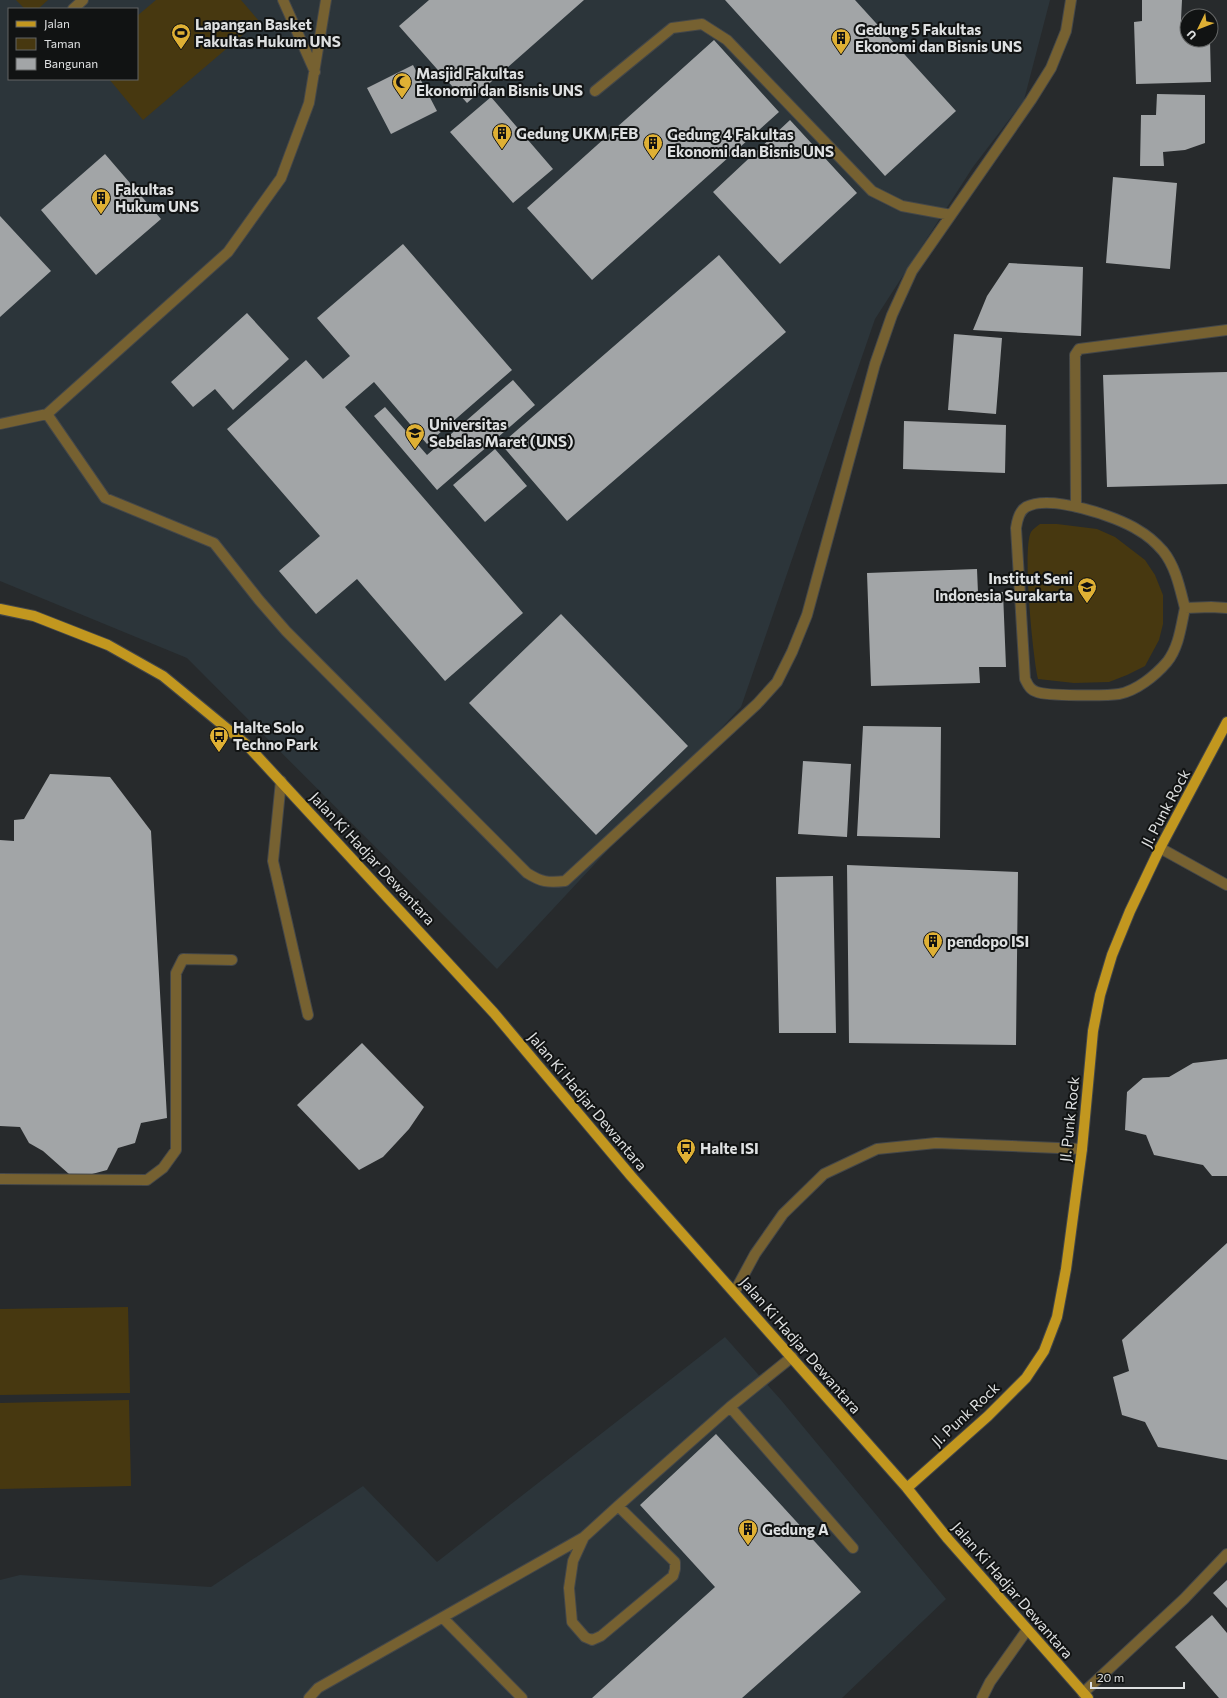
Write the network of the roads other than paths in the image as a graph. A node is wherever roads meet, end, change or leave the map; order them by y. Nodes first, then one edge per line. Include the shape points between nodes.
1 (83, 0) edge
2 (283, 0) edge
3 (326, 0) edge
4 (1071, 0) edge
5 (74, 8) edge
6 (315, 72) junction
7 (596, 91) dead end
8 (951, 215) junction
9 (1227, 330) edge
10 (47, 414) junction
11 (0, 424) edge
12 (1076, 507) junction
13 (1185, 608) junction
14 (1227, 608) edge
15 (0, 609) edge
16 (1227, 722) edge
17 (282, 781) junction
18 (1160, 848) junction
19 (1227, 885) edge
20 (232, 960) dead end
21 (308, 1015) dead end
22 (1082, 1149) junction
23 (0, 1178) edge
24 (735, 1291) junction
25 (792, 1357) junction
26 (730, 1407) junction
27 (907, 1488) junction
28 (618, 1506) junction
29 (584, 1537) junction
30 (853, 1548) dead end
31 (1227, 1554) edge
32 (443, 1618) junction
33 (1027, 1630) junction
34 (1085, 1696) edge
35 (310, 1698) edge
36 (522, 1698) edge
37 (982, 1698) edge

1 - 5 street
2 - 6 street
3 - 6 street
4 - 8 street via 1066,31 1051,68
6 - 10 street via 309,103 281,178 228,252
7 - 8 street via 672,28 702,24 726,40 872,190 902,206
8 - 10 street via 912,271 892,315 875,364 807,615 776,682 756,704 564,881 539,880 527,872 286,631 218,545 105,498
9 - 12 street via 1080,349 1075,355
10 - 11 street
12 - 13 street via 1117,519 1154,542 1173,565
12 - 13 street via 1053,503 1033,505 1022,510 1017,520 1025,679 1032,690 1053,695 1119,694 1143,683 1167,662 1178,642
13 - 14 street
15 - 17 main road, Jalan Ki Hadjar Dewantara via 34,616 108,645 163,676 247,745
16 - 18 main road, Jl. Punk Rock
17 - 21 street via 273,861
17 - 24 main road, Jalan Ki Hadjar Dewantara via 494,1012 631,1176
18 - 19 street
18 - 22 main road, Jl. Punk Rock via 1127,918 1100,995 1093,1031
20 - 23 street via 183,959 176,973 176,1150 163,1168 147,1180
22 - 24 street via 936,1143 877,1149 824,1174 783,1214 755,1254
22 - 27 main road, Jl. Punk Rock via 1057,1317 1044,1351 1026,1378 988,1416
24 - 25 main road, Jalan Ki Hadjar Dewantara
25 - 26 street
25 - 27 main road, Jalan Ki Hadjar Dewantara
26 - 28 street
26 - 30 street
27 - 33 main road, Jalan Ki Hadjar Dewantara
28 - 29 street
28 - 29 street via 675,1562 676,1569 673,1576 601,1636 592,1640 585,1637 572,1622 570,1588 573,1561
29 - 32 street
31 - 34 street
32 - 35 street via 318,1688
32 - 36 street
33 - 34 main road, Jalan Ki Hadjar Dewantara
33 - 37 street via 990,1682

